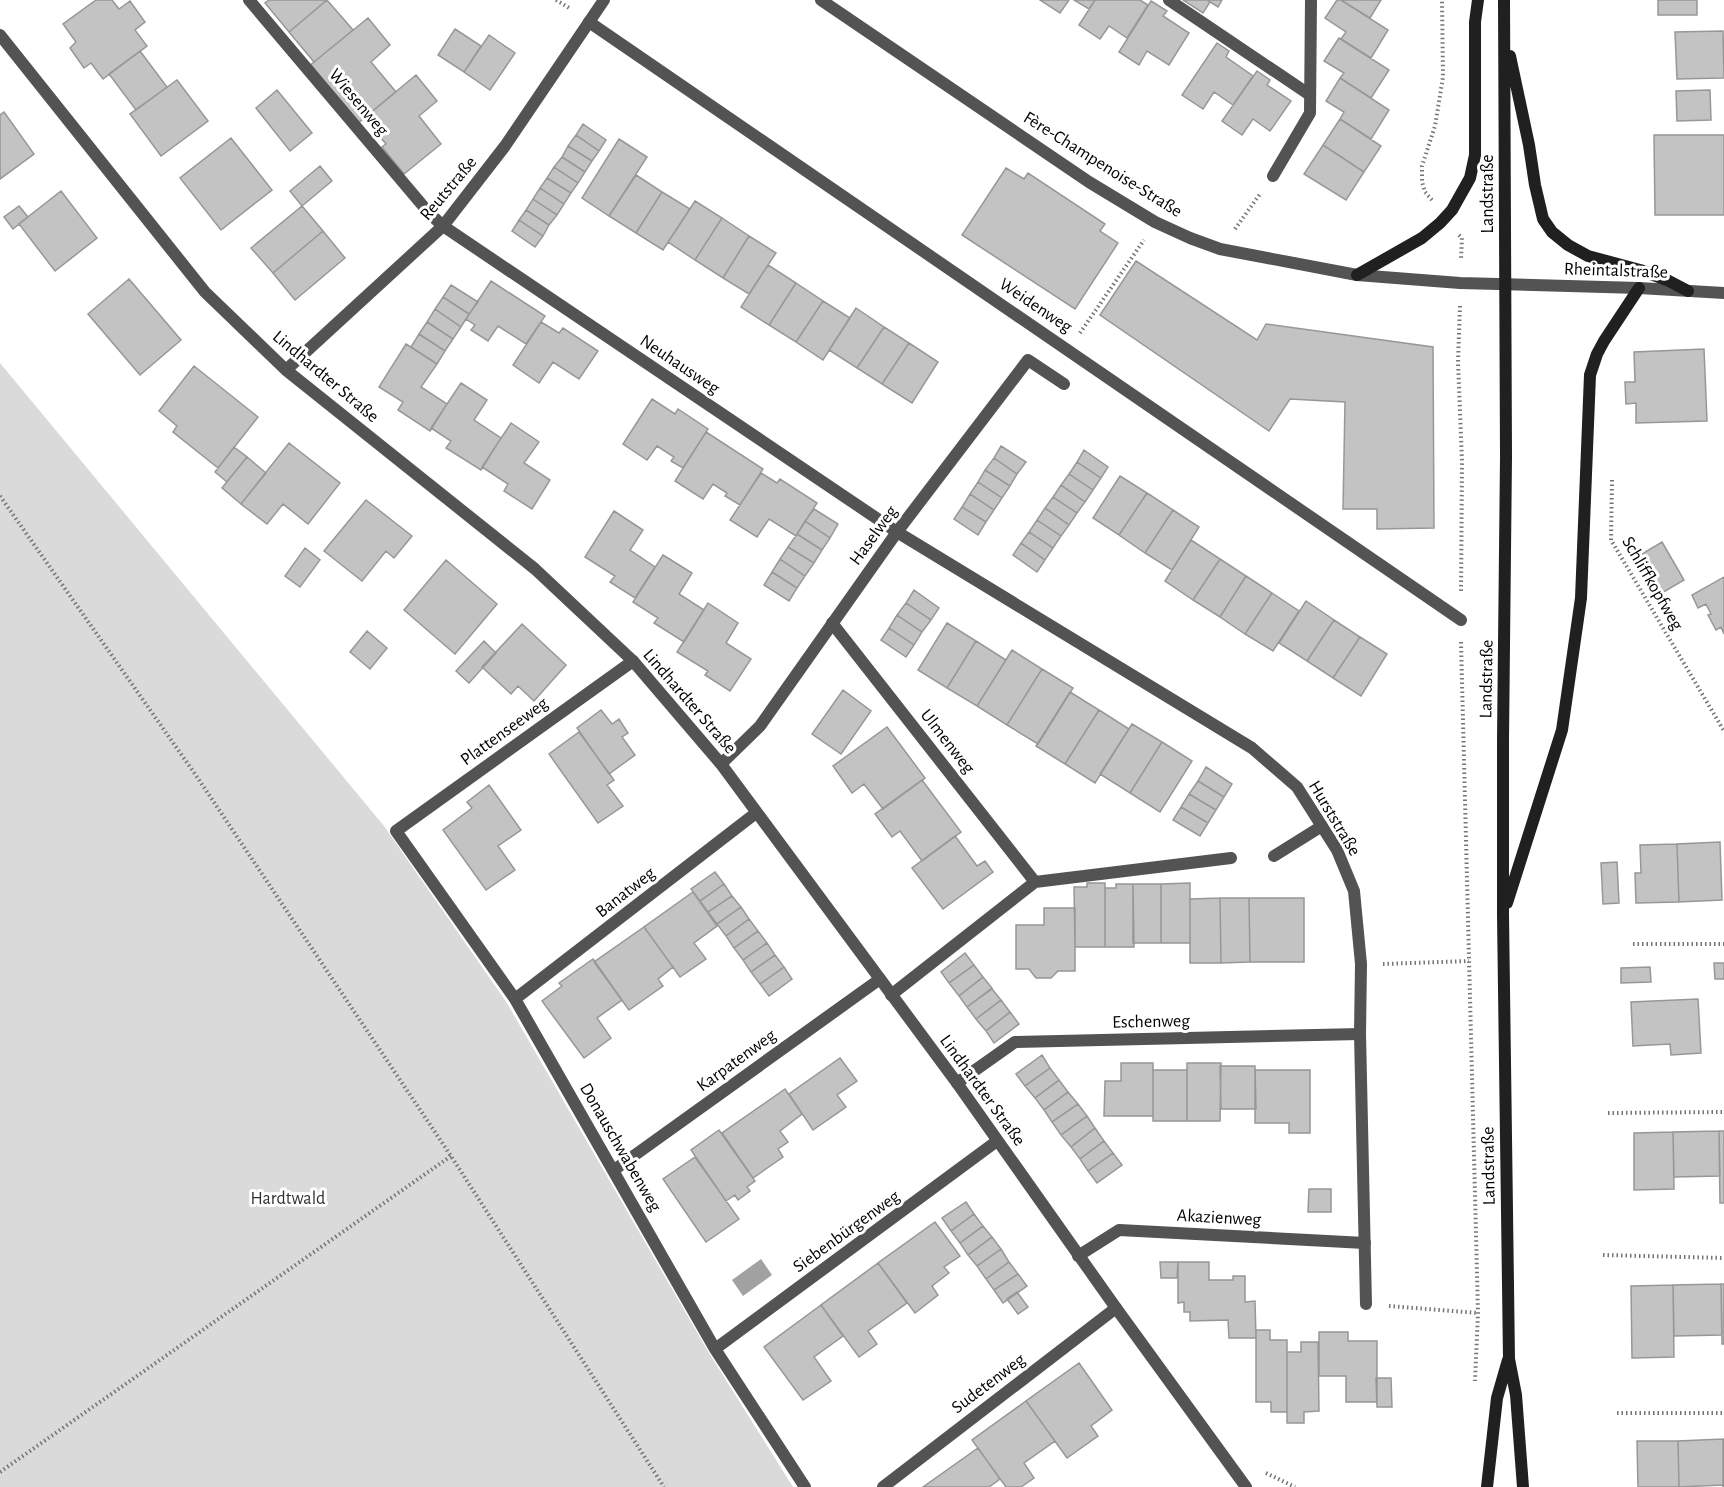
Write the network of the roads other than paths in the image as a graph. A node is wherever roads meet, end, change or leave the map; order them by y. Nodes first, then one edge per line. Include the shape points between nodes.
1 (249, 0) edge
2 (604, 0) edge
3 (821, 0) edge
4 (1169, 0) edge
5 (1311, 0) edge
6 (1478, 0) edge
7 (1504, 0) edge
8 (589, 21) junction
9 (1504, 29) junction
10 (0, 35) edge
11 (1310, 95) junction
12 (1273, 176) road end
13 (443, 226) junction
14 (1357, 275) junction
15 (1506, 284) junction
16 (1639, 288) junction
17 (1688, 291) junction
18 (1724, 293) edge
19 (286, 370) junction
20 (1064, 384) dead end
21 (897, 532) junction
22 (1461, 620) road end
23 (832, 623) junction
24 (633, 661) junction
25 (721, 764) junction
26 (756, 813) junction
27 (1322, 826) junction
28 (396, 831) joint
29 (1274, 856) dead end
30 (1231, 858) dead end
31 (1035, 882) junction
32 (1503, 915) junction
33 (880, 979) junction
34 (891, 995) junction
35 (515, 999) junction
36 (1359, 1034) junction
37 (957, 1083) junction
38 (997, 1141) junction
39 (614, 1170) junction
40 (1365, 1243) junction
41 (1078, 1256) junction
42 (1366, 1304) road end
43 (1116, 1308) junction
44 (715, 1349) junction
45 (1509, 1359) junction
46 (1244, 1486) edge
47 (805, 1487) edge
48 (883, 1487) edge
49 (1487, 1487) edge
50 (1523, 1487) edge

1 - 13 street, Wiesenweg
2 - 8 street, Reutstraße
3 - 14 street, Fère-Champenoise-Straße via 1089,182 1155,222 1220,249
4 - 11 street
5 - 11 street
6 - 14 street via 1475,155 1470,178 1446,218 1422,238
7 - 9 street, Landstraße
8 - 13 street, Reutstraße via 505,146
8 - 22 street, Weidenweg
9 - 15 street, Landstraße
9 - 17 street via 1543,219 1552,232 1588,256 1640,270
10 - 19 street, Lindhardter Straße via 205,292
11 - 12 street via 1310,113
13 - 19 street, Reutstraße
13 - 21 street, Neuhausweg
14 - 15 street, Fère-Champenoise-Straße
15 - 16 street, Rheintalstraße
15 - 32 street, Landstraße
16 - 17 street, Rheintalstraße
16 - 32 street via 1604,341 1590,375 1581,598 1562,730
17 - 18 street, Rheintalstraße
19 - 24 street, Lindhardter Straße via 535,569
20 - 21 street, Haselweg via 1028,360
21 - 23 street, Haselweg
21 - 27 street, Hurststraße via 1252,748 1297,787
23 - 25 street, Haselweg via 760,726
23 - 31 street, Ulmenweg
24 - 25 street, Lindhardter Straße
24 - 28 street, Plattenseeweg
25 - 26 street, Lindhardter Straße
26 - 33 street, Lindhardter Straße
26 - 35 street, Banatweg
27 - 29 street
27 - 36 street, Hurststraße via 1354,891 1361,964
28 - 35 street, Donauschwabenweg
30 - 31 street
31 - 34 street
32 - 45 street, Landstraße
33 - 34 street, Lindhardter Straße
33 - 39 street, Karpatenweg
34 - 37 street, Lindhardter Straße
35 - 39 street, Donauschwabenweg
36 - 37 street, Eschenweg via 1015,1042
36 - 40 street, Hurststraße
37 - 38 street, Lindhardter Straße
38 - 41 street, Lindhardter Straße
38 - 44 street, Siebenbürgenweg
39 - 44 street, Donauschwabenweg
40 - 41 street, Akazienweg via 1119,1230
40 - 42 street, Hurststraße
41 - 43 street, Lindhardter Straße
43 - 46 street, Lindhardter Straße
43 - 48 street, Sudetenweg
44 - 47 street, Donauschwabenweg
45 - 49 street, Landstraße via 1497,1398
45 - 50 street, Landstraße via 1516,1395

